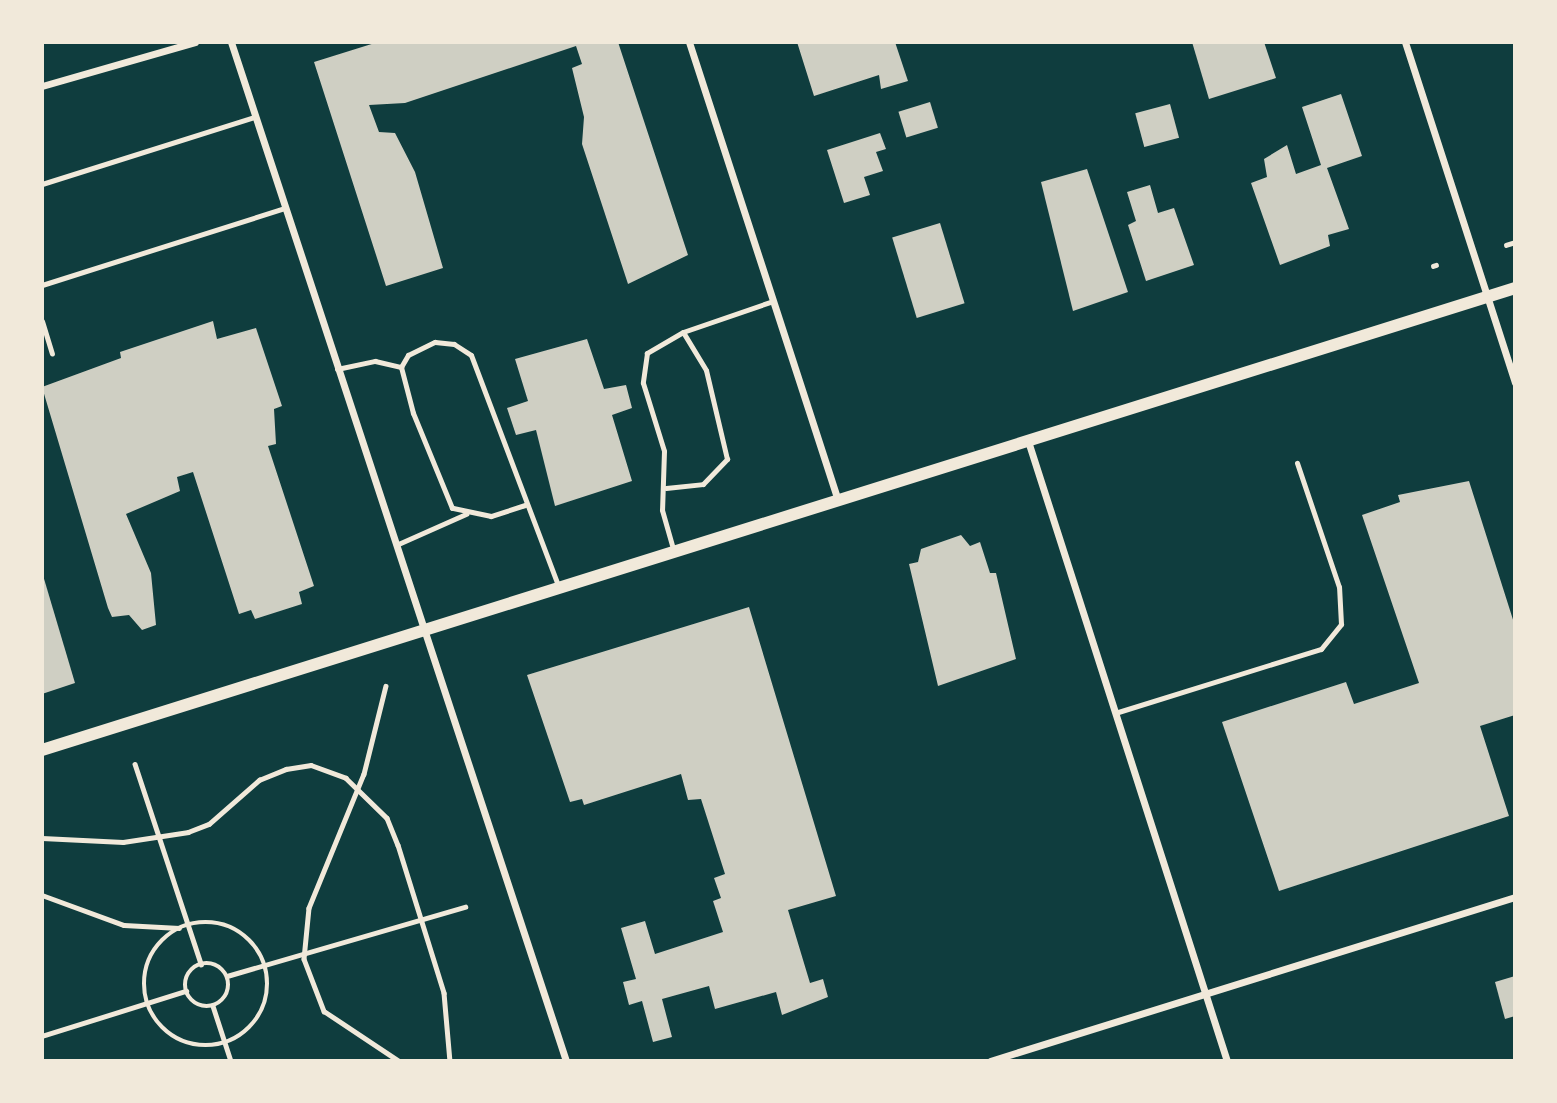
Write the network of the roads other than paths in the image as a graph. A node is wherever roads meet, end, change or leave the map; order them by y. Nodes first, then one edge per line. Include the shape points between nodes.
1 (195, 42) edge
2 (231, 42) edge
3 (689, 42) edge
4 (1405, 42) edge
5 (42, 86) edge
6 (255, 117) junction
7 (42, 184) edge
8 (285, 208) junction
9 (42, 285) edge
10 (1515, 288) edge
11 (1487, 297) junction
12 (773, 301) junction
13 (42, 321) edge
14 (683, 332) junction
15 (52, 353) dead end
16 (401, 367) junction
17 (337, 369) junction
18 (1515, 383) edge
19 (1028, 441) junction
20 (1297, 463) dead end
21 (666, 488) junction
22 (838, 500) junction
23 (525, 505) junction
24 (466, 514) junction
25 (394, 545) junction
26 (674, 552) junction
27 (559, 588) junction
28 (422, 631) junction
29 (1115, 713) junction
30 (42, 750) edge
31 (1515, 897) edge
32 (1206, 994) junction
33 (566, 1061) edge
34 (990, 1061) edge
35 (1227, 1061) edge

1 - 5 street
2 - 6 street
3 - 12 street
4 - 11 street
6 - 7 lane
6 - 8 street
8 - 9 lane
8 - 17 street
10 - 11 street
11 - 18 street
11 - 19 street
12 - 14 lane
12 - 22 street
13 - 15 lane
14 - 21 lane via 646,353 643,383 664,451
14 - 21 lane via 706,370 727,459 703,484
16 - 17 lane via 375,361
16 - 23 lane via 408,355 435,342 454,344 471,355
16 - 24 lane via 438,484 452,508
17 - 25 street
19 - 22 street
19 - 29 street
20 - 29 lane via 1339,587 1341,624 1321,649
21 - 26 lane via 662,510
22 - 26 street
23 - 24 lane via 491,516
23 - 27 lane
24 - 25 lane
25 - 28 street
26 - 27 street
27 - 28 street
28 - 30 street
28 - 33 street
29 - 32 street
31 - 32 street
32 - 34 street
32 - 35 street

